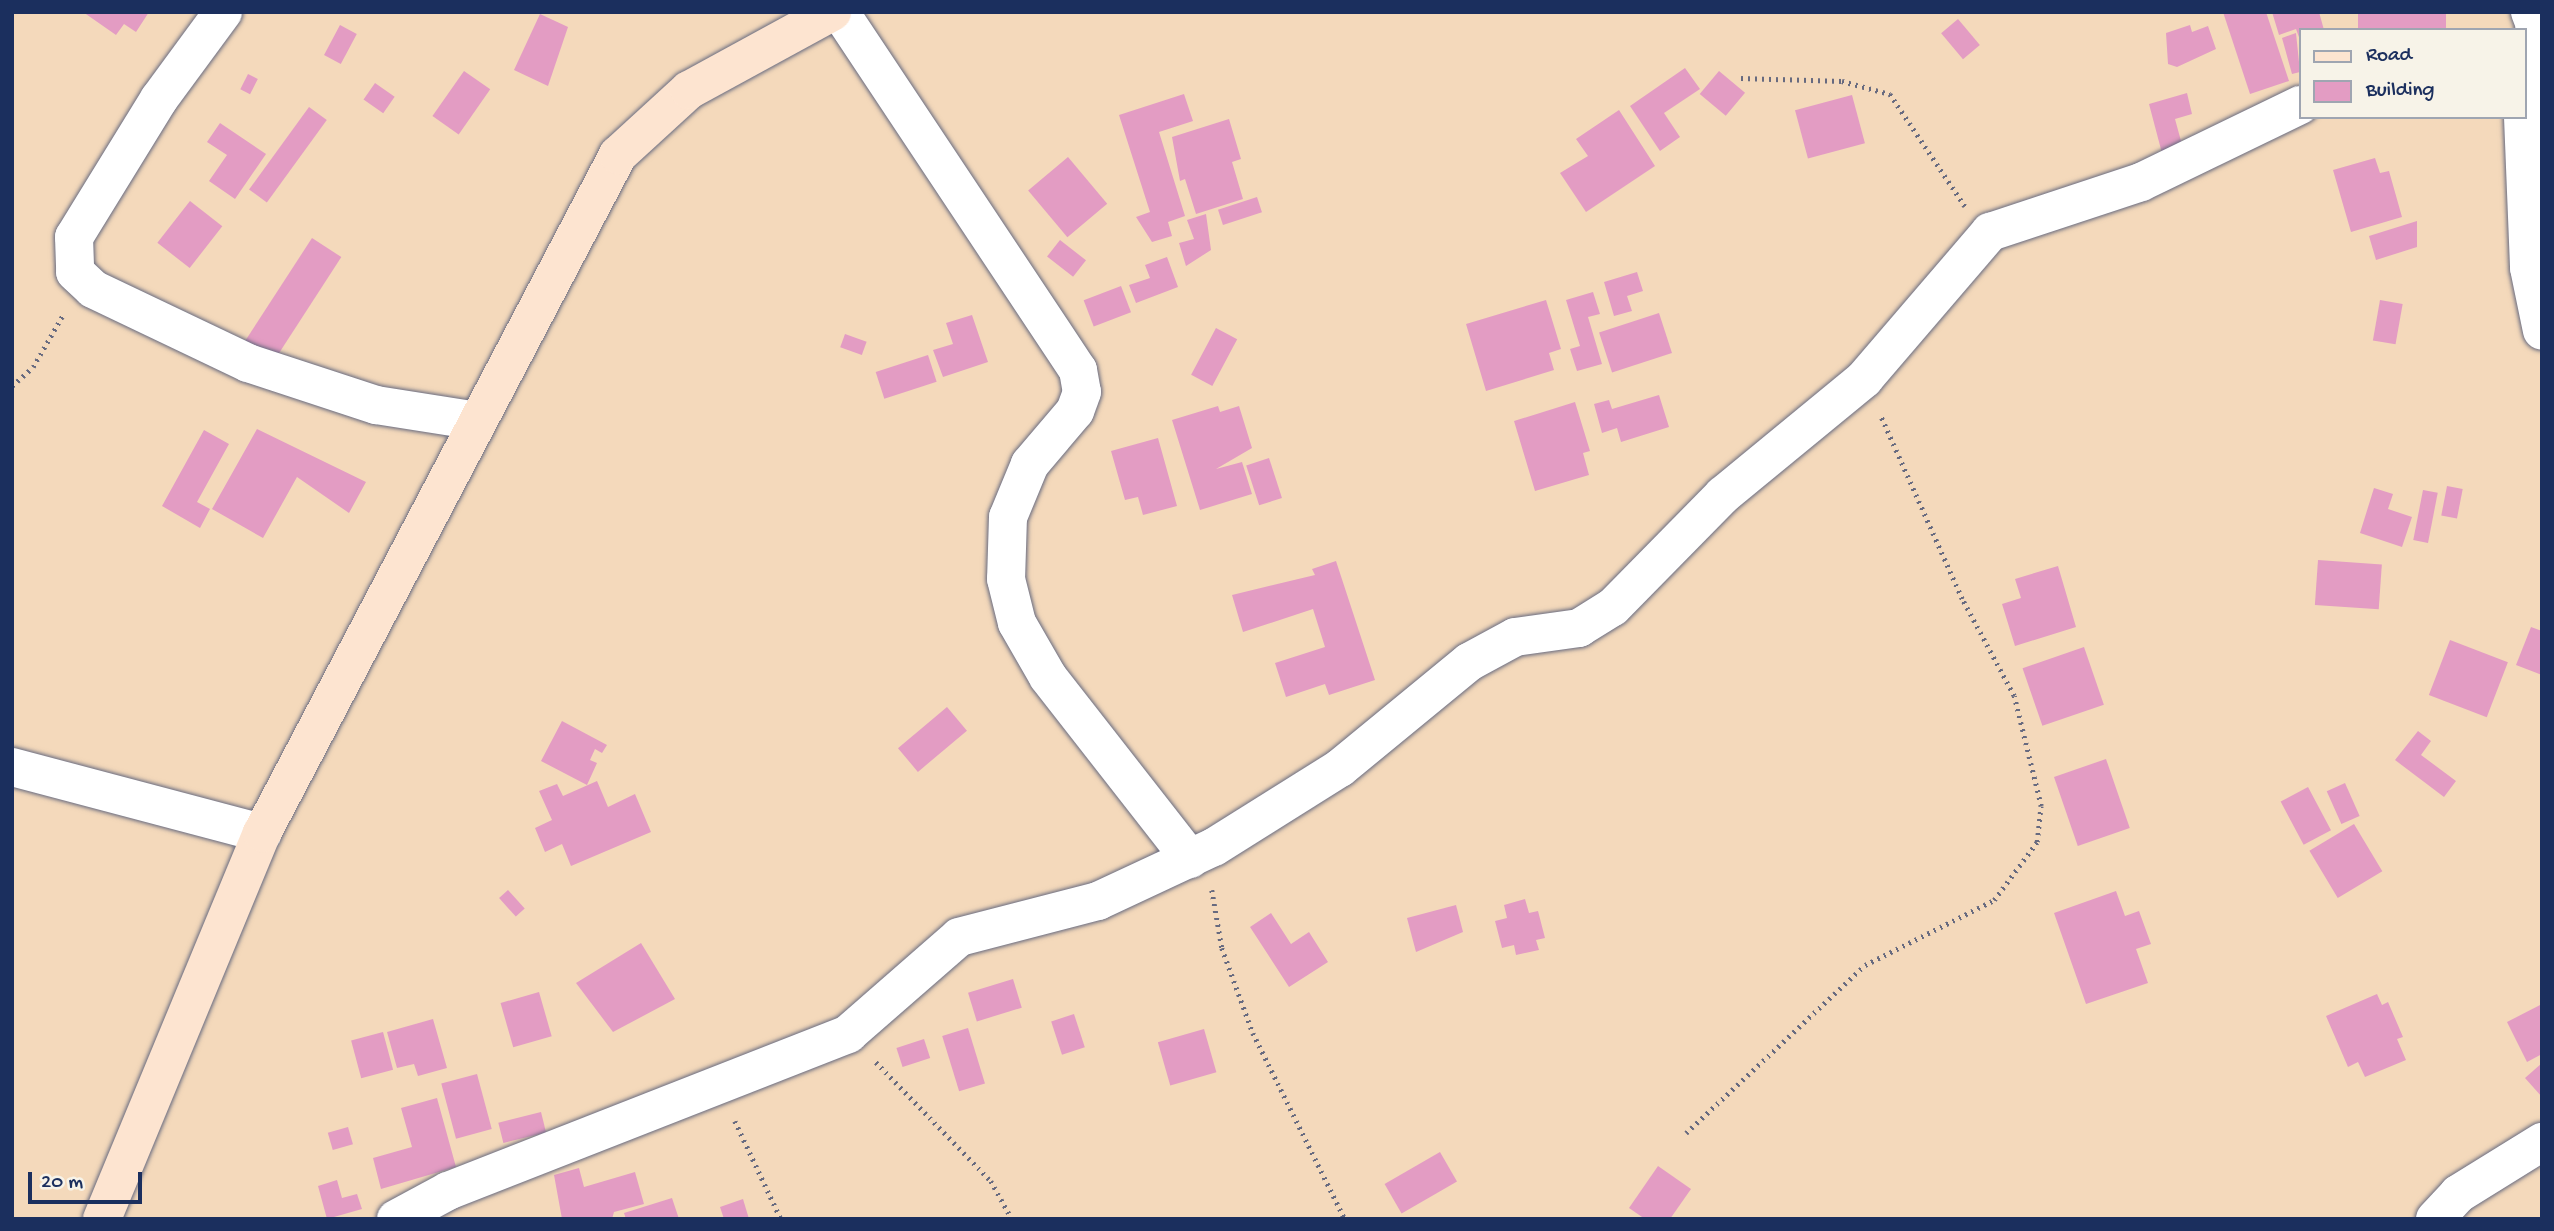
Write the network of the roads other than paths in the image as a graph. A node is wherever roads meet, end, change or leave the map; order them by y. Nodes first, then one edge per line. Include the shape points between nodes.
1 (223, 12) edge
2 (832, 12) edge
3 (839, 12) edge
4 (2533, 22) edge
5 (2526, 89) edge
6 (2298, 106) edge
7 (2523, 119) edge
8 (2542, 331) edge
9 (478, 421) junction
10 (12, 767) edge
11 (262, 833) junction
12 (1202, 853) junction
13 (2542, 1142) edge
14 (102, 1219) edge
15 (396, 1219) edge
16 (2435, 1219) edge

1 - 9 street via 159,99 74,237 75,272 93,289 248,363 376,405
2 - 9 main road via 689,90 618,155
3 - 12 street via 1078,370 1082,392 1075,411 1030,464 1008,517 1006,579 1017,623 1048,677
4 - 5 street
6 - 12 street via 2141,182 1990,232 1864,379 1723,495 1613,607 1579,628 1515,637 1469,662 1340,768
7 - 8 street via 2529,268
9 - 11 main road
10 - 11 street
11 - 14 main road
12 - 15 street via 1098,901 959,937 848,1034 717,1089 608,1126
13 - 16 street via 2458,1194

